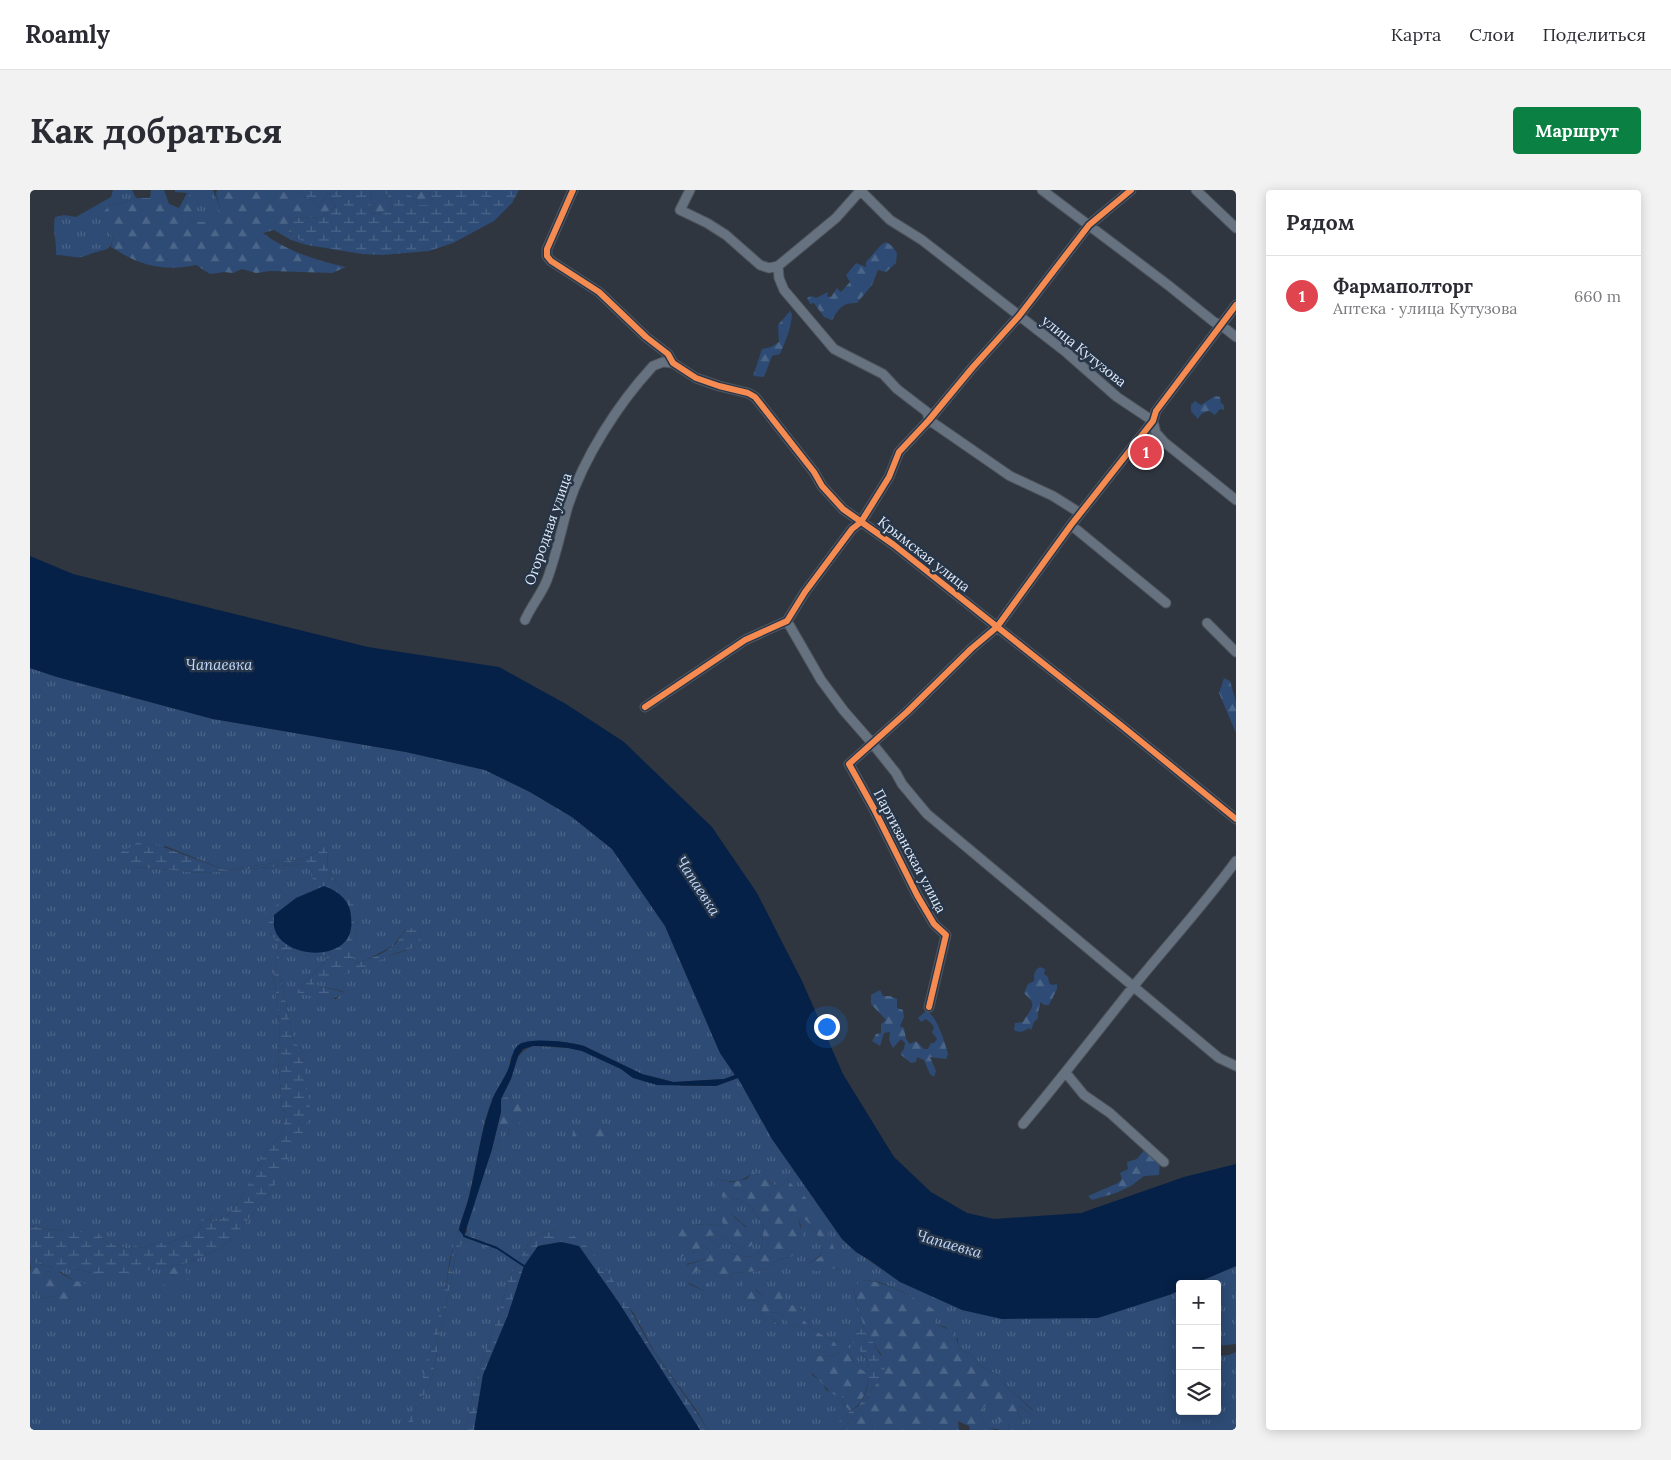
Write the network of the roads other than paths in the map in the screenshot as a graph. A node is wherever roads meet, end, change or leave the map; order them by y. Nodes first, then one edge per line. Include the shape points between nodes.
1 (573, 190) edge
2 (690, 190) edge
3 (860, 190) edge
4 (1042, 190) edge
5 (1131, 190) edge
6 (1196, 190) edge
7 (1089, 225) junction
8 (1236, 228) edge
9 (778, 266) junction
10 (1236, 305) edge
11 (1019, 316) junction
12 (1221, 325) junction
13 (1236, 337) edge
14 (673, 363) junction
15 (929, 420) junction
16 (1153, 421) junction
17 (1236, 500) edge
18 (1080, 513) junction
19 (861, 522) junction
20 (1071, 525) junction
21 (1166, 603) dead end
22 (525, 620) dead end
23 (787, 620) junction
24 (1207, 623) dead end
25 (997, 627) junction
26 (1236, 652) edge
27 (645, 707) dead end
28 (872, 743) junction
29 (1236, 819) edge
30 (1236, 861) edge
31 (1133, 986) junction
32 (928, 1007) dead end
33 (1236, 1066) edge
34 (1066, 1073) junction
35 (1023, 1124) dead end
36 (1164, 1162) dead end

1 - 14 street, Крымская улица via 547,249 547,256 599,292 668,354
2 - 9 street via 680,210 726,235 760,265 768,268
3 - 9 street via 836,218
3 - 11 street, улица Кутузова via 890,220 922,240
4 - 7 street
5 - 7 street
6 - 8 street
7 - 11 street
7 - 12 street
9 - 15 street via 784,290 834,348 883,374 927,412
10 - 12 street
11 - 15 street
11 - 16 street, улица Кутузова via 1117,397
12 - 13 street
12 - 16 street via 1156,411
14 - 19 street, Крымская улица via 706,383 755,397 822,486 843,509
14 - 22 street, Огородная улица via 653,366 607,426 569,506 545,586
15 - 18 street via 1010,476
15 - 19 street via 899,452 889,477
16 - 17 street, улица Кутузова via 1156,433 1164,442
16 - 18 street
18 - 20 street
19 - 23 street via 852,529
19 - 25 street, Крымская улица
20 - 21 street
20 - 25 street
23 - 27 street via 745,640
23 - 28 street, Партизанская улица via 821,680
24 - 26 street
25 - 28 street
25 - 29 street, Крымская улица
28 - 31 street, Партизанская улица via 927,814
28 - 32 street, Партизанская улица via 849,764 917,895 934,924 946,935
30 - 31 street
31 - 33 street, Партизанская улица via 1219,1058
31 - 34 street
34 - 35 street
34 - 36 street via 1084,1094

